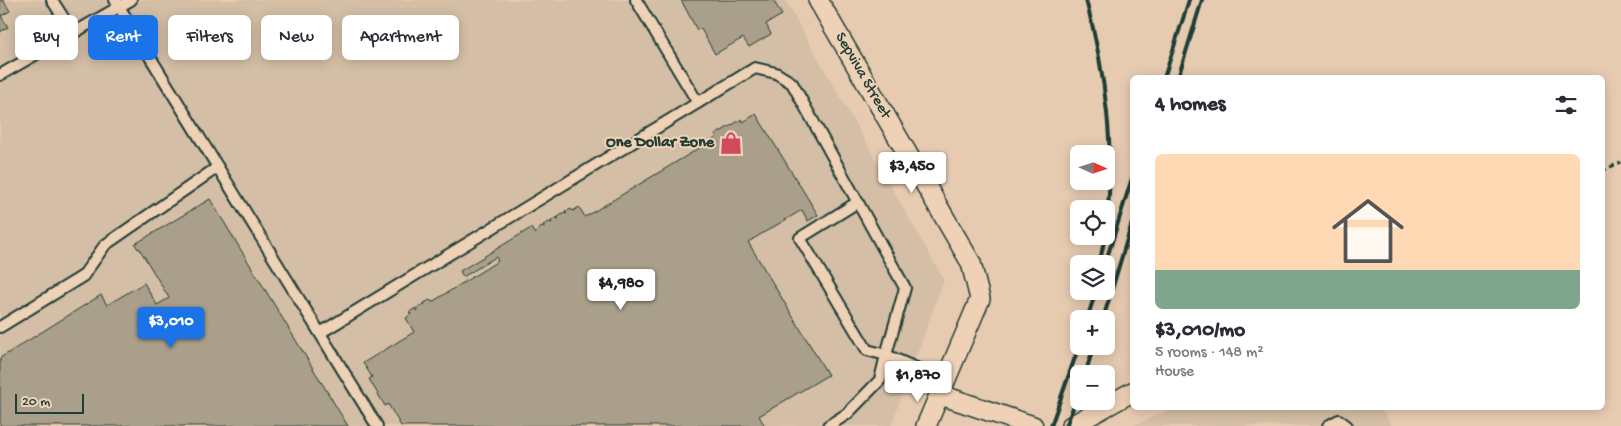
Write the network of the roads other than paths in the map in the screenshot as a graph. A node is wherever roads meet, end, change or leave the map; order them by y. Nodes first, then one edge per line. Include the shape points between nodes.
1 (52, 0) edge
2 (131, 0) edge
3 (636, 0) edge
4 (818, 0) edge
5 (117, 4) edge
6 (62, 15) edge
7 (78, 30) edge
8 (26, 60) edge
9 (0, 75) edge
10 (698, 103) junction
11 (218, 167) junction
12 (858, 202) junction
13 (0, 327) edge
14 (320, 333) junction
15 (886, 355) junction
16 (943, 388) junction
17 (1130, 393) edge
18 (377, 426) edge
19 (828, 426) edge
20 (926, 426) edge
21 (1033, 426) edge
22 (1072, 426) edge
23 (1328, 426) edge
24 (1347, 426) edge

1 - 6 lane
2 - 5 lane
3 - 10 lane
4 - 16 street, Sepviva Street via 971,263 980,299
5 - 7 lane
5 - 11 lane
8 - 9 lane
10 - 12 lane via 755,68 792,83
10 - 14 lane
11 - 13 lane via 105,245 83,276
11 - 14 lane
12 - 15 lane via 905,288
12 - 15 lane via 800,238 867,350
14 - 18 lane
15 - 16 lane
15 - 19 lane via 880,380 847,414
16 - 20 street, Sepviva Street
16 - 21 street
17 - 22 street
23 - 24 lane via 1339,420

